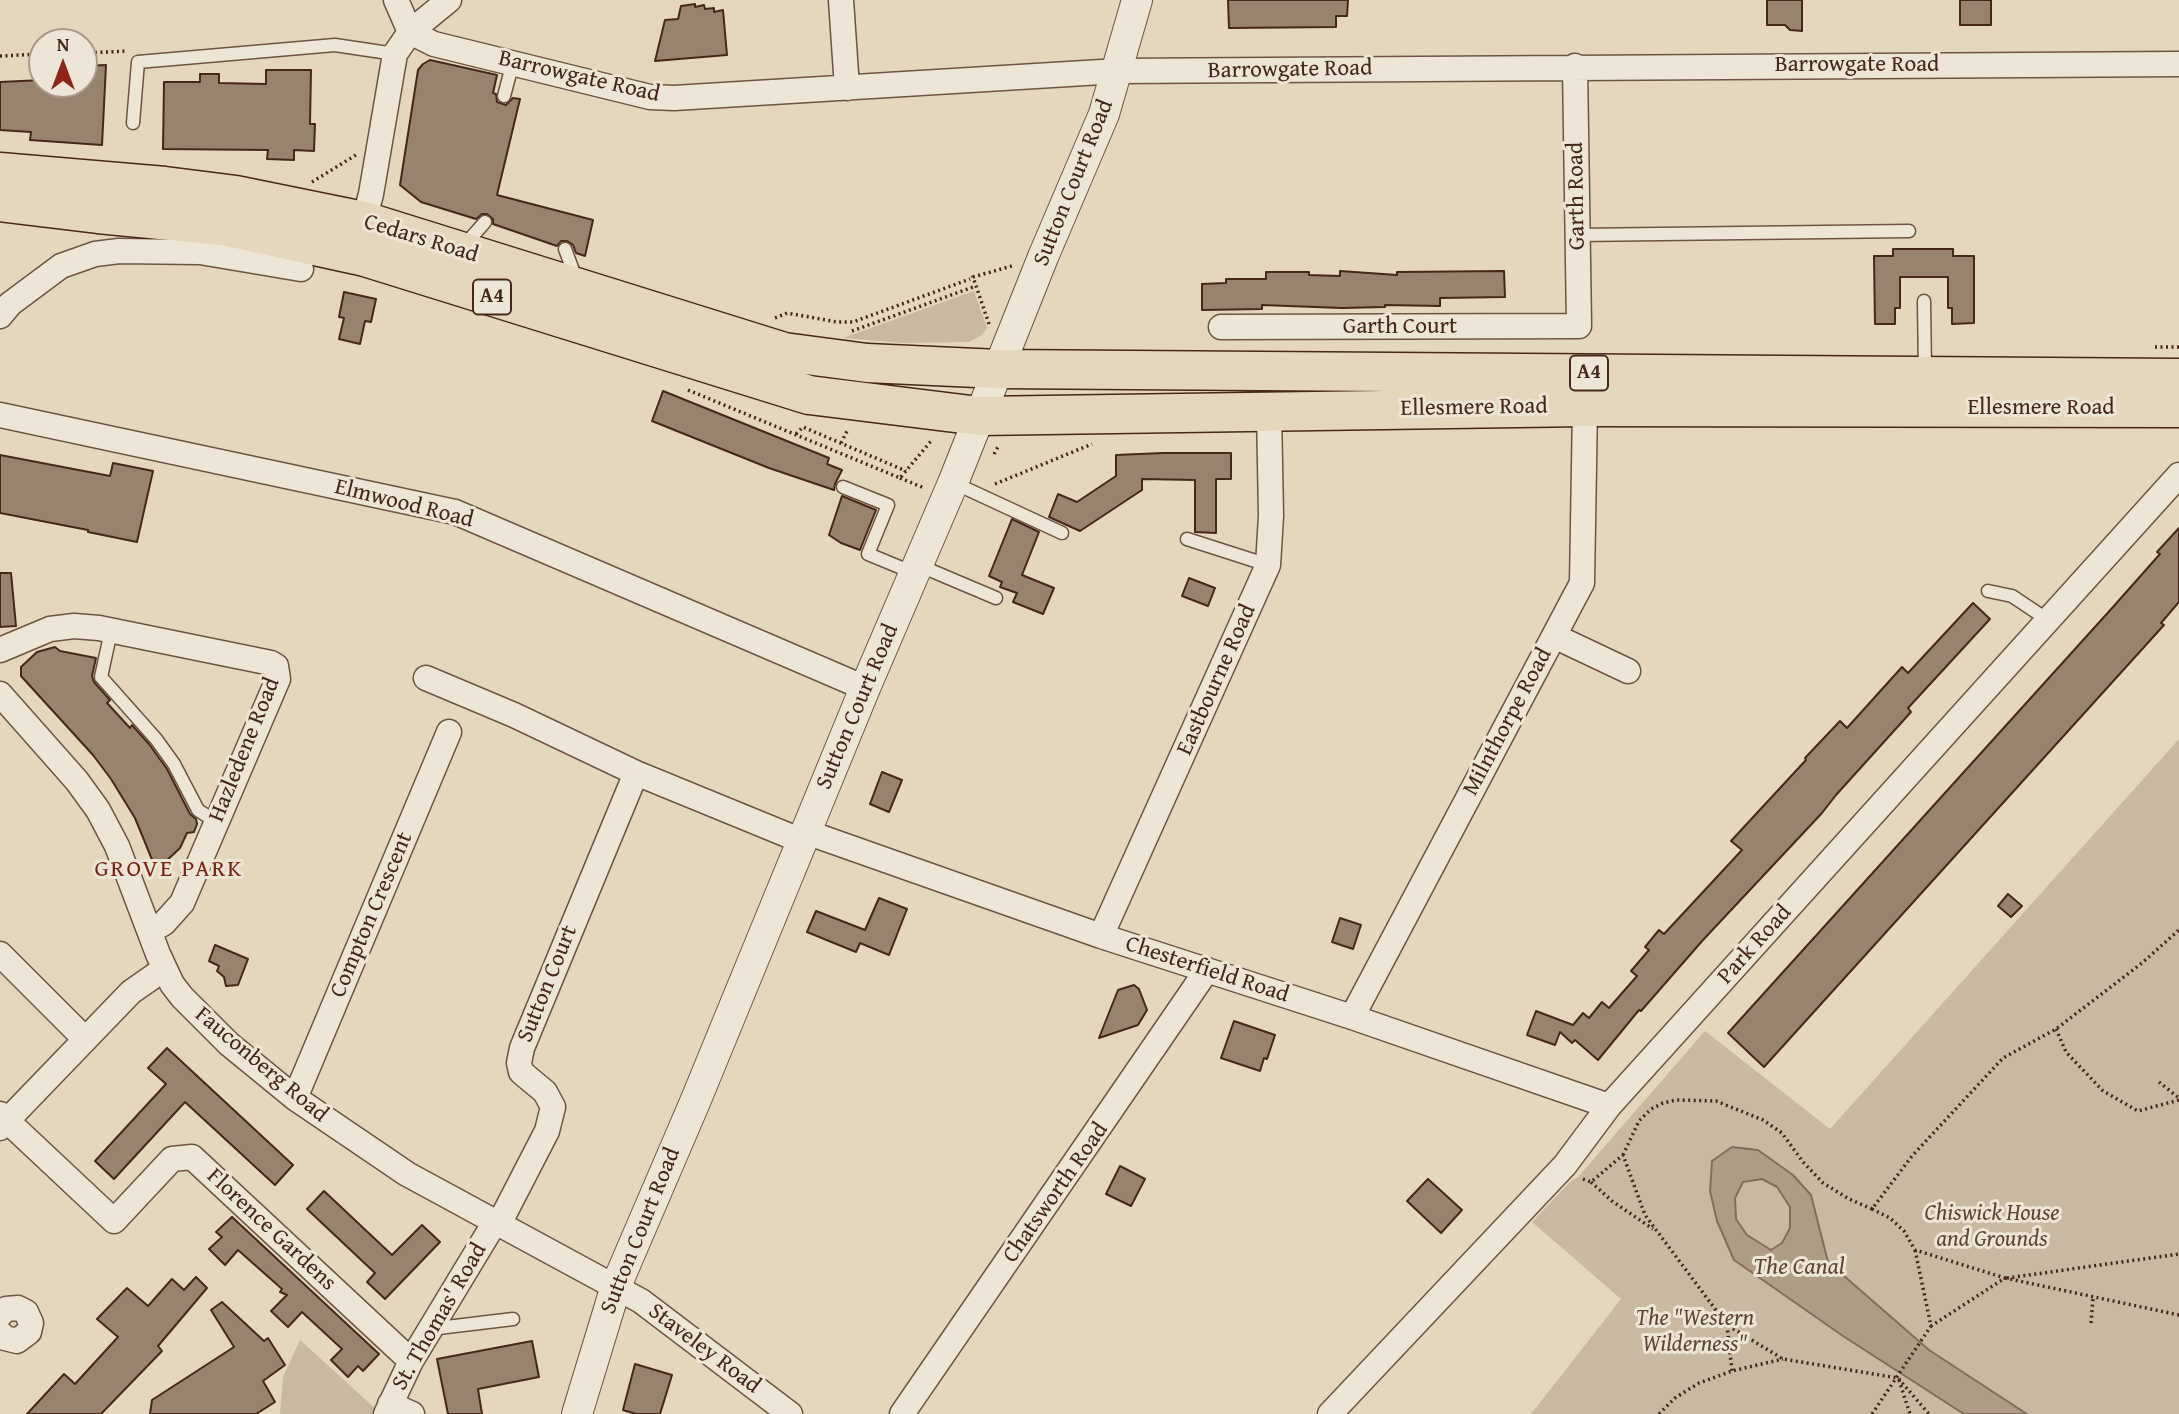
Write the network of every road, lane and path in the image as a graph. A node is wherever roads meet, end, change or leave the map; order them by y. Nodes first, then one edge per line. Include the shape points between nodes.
1 (397, 0) edge
2 (449, 0) edge
3 (841, 0) edge
4 (1137, 0) edge
5 (410, 32) junction
6 (395, 54) junction
7 (28, 55) edge
8 (0, 56) edge
9 (513, 62) junction
10 (2179, 64) edge
11 (1575, 66) junction
12 (1118, 71) junction
13 (847, 88) junction
14 (505, 96) dead end
15 (133, 124) dead end
16 (358, 149) dead end
17 (0, 172) edge
18 (310, 183) dead end
19 (0, 202) edge
20 (364, 221) junction
21 (485, 222) dead end
22 (1909, 230) dead end
23 (1577, 235) junction
24 (565, 249) dead end
25 (460, 251) junction
26 (1043, 257) junction
27 (301, 269) dead end
28 (971, 278) junction
29 (976, 286) junction
30 (580, 288) junction
31 (1924, 300) dead end
32 (0, 316) edge
33 (785, 322) dead end
34 (990, 326) dead end
35 (1579, 326) joint
36 (1221, 327) dead end
37 (843, 332) dead end
38 (999, 369) junction
39 (1925, 377) junction
40 (2179, 377) edge
41 (687, 389) dead end
42 (1585, 407) junction
43 (2179, 408) edge
44 (1269, 411) junction
45 (0, 415) edge
46 (979, 416) junction
47 (849, 426) dead end
48 (796, 434) junction
49 (931, 441) dead end
50 (841, 443) junction
51 (1093, 444) dead end
52 (906, 471) junction
53 (2179, 475) edge
54 (843, 487) dead end
55 (964, 488) junction
56 (1062, 533) dead end
57 (1188, 539) dead end
58 (1268, 565) junction
59 (916, 569) junction
60 (1988, 591) dead end
61 (996, 598) dead end
62 (2048, 620) junction
63 (111, 631) junction
64 (1554, 636) junction
65 (0, 650) edge
66 (1628, 671) dead end
67 (426, 678) dead end
68 (865, 688) junction
69 (0, 694) edge
70 (449, 732) dead end
71 (636, 773) junction
72 (216, 822) junction
73 (804, 836) junction
74 (2179, 930) edge
75 (149, 931) junction
76 (1101, 936) junction
77 (0, 954) edge
78 (164, 968) junction
79 (1207, 970) junction
80 (1352, 1017) junction
81 (2056, 1029) junction
82 (84, 1038) junction
83 (2159, 1082) dead end
84 (295, 1098) junction
85 (2179, 1099) edge
86 (1609, 1106) junction
87 (2, 1121) edge
88 (1623, 1155) junction
89 (1578, 1177) dead end
90 (1591, 1182) junction
91 (1872, 1209) junction
92 (497, 1223) junction
93 (1658, 1232) junction
94 (1915, 1250) junction
95 (2179, 1254) edge
96 (2005, 1278) junction
97 (616, 1286) junction
98 (2093, 1298) junction
99 (2179, 1315) edge
100 (513, 1319) dead end
101 (2091, 1323) dead end
102 (1727, 1325) junction
103 (1931, 1326) junction
104 (430, 1329) junction
105 (1783, 1359) junction
106 (411, 1361) junction
107 (1732, 1371) junction
108 (1898, 1378) junction
109 (396, 1411) edge
110 (577, 1414) edge
111 (790, 1414) edge
112 (902, 1414) edge
113 (1330, 1414) edge
114 (1659, 1414) edge
115 (1872, 1414) edge
116 (1910, 1414) edge
117 (1928, 1414) edge

1 - 5 street
2 - 5 street
3 - 13 street
4 - 12 street, Sutton Court Road
5 - 6 street
5 - 9 street, Barrowgate Road via 434,44
6 - 15 lane via 335,45 138,62
6 - 20 street
7 - 8 path
9 - 13 street, Barrowgate Road via 650,97
9 - 14 lane
10 - 11 street, Barrowgate Road
11 - 12 street, Barrowgate Road
11 - 23 street, Garth Road
12 - 13 street, Barrowgate Road
12 - 26 street, Sutton Court Road
16 - 18 path via 355,156
17 - 20 highway, Cedars Road / A4 via 236,195
19 - 46 highway, Cedars Road / A4 via 262,234 365,257 809,395
20 - 25 highway, Cedars Road / A4
21 - 25 lane
22 - 23 lane
23 - 35 street, Garth Road
24 - 30 lane
25 - 30 highway, Cedars Road / A4
26 - 28 path
26 - 38 street, Sutton Court Road
27 - 32 street via 200,252 95,254 61,266
28 - 29 path
28 - 33 path via 853,322 787,313 770,320
29 - 34 path
29 - 37 path
30 - 38 highway, Cedars Road / A4 via 784,352 867,363
31 - 39 lane
35 - 36 street, Garth Court
38 - 39 highway, Ellesmere Road / A4
38 - 46 street, Sutton Court Road
39 - 40 highway, Ellesmere Road / A4
41 - 48 path
42 - 43 highway, Ellesmere Road / A4
42 - 44 highway, Ellesmere Road / A4
42 - 64 street, Milnthorpe Road via 1582,583
44 - 46 highway, Ellesmere Road / A4
44 - 58 street, Eastbourne Road
45 - 68 street, Elmwood Road via 455,512
46 - 55 street, Sutton Court Road
47 - 50 path
48 - 50 path via 803,427
48 - 52 path via 900,478
49 - 52 path
50 - 52 path
51 - 55 path
53 - 62 street, Park Road
54 - 59 lane via 888,505 868,554
55 - 56 lane
55 - 59 street, Sutton Court Road
57 - 58 lane
58 - 76 street, Eastbourne Road
59 - 61 lane
59 - 68 street, Sutton Court Road
60 - 62 lane via 2012,596
62 - 86 street, Park Road
63 - 65 street, Hazledene Road via 62,626
63 - 72 lane via 101,677 156,739 198,810
63 - 72 street, Hazledene Road via 276,666 278,679
64 - 66 street
64 - 80 street, Milnthorpe Road
67 - 71 street, Chesterfield Road
68 - 73 street, Sutton Court Road
69 - 75 street, Fauconberg Road via 98,810 117,846
70 - 84 street, Compton Crescent
71 - 73 street, Chesterfield Road
71 - 92 street, Sutton Court via 522,1048 521,1072 545,1093 553,1107 547,1131
72 - 75 street, Hazledene Road via 182,903 164,923
73 - 76 street, Chesterfield Road
73 - 97 street, Sutton Court Road
74 - 81 path
75 - 78 street, Fauconberg Road
76 - 79 street, Chesterfield Road
77 - 82 street
78 - 82 street via 131,992
78 - 84 street, Fauconberg Road via 198,1014
79 - 80 street, Chesterfield Road
79 - 112 street, Chatsworth Road
80 - 86 street, Chesterfield Road
81 - 85 path via 2066,1052 2103,1091 2138,1111
81 - 91 path via 2003,1058 1912,1156
82 - 87 street
83 - 85 path
84 - 92 street, Fauconberg Road via 407,1174
86 - 113 street, Park Road via 1565,1165
87 - 106 street, Florence Gardens via 114,1221 172,1160 192,1157
88 - 90 path
88 - 91 path via 1639,1121 1651,1109 1676,1100 1716,1101 1782,1133 1823,1183
88 - 93 path via 1645,1215
89 - 90 path
90 - 93 path
91 - 94 path via 1904,1231
92 - 97 street, Fauconberg Road
92 - 104 street, St. Thomas' Road
93 - 102 path
94 - 96 path
94 - 103 path
95 - 96 path
96 - 98 path
96 - 103 path
97 - 110 street, Sutton Court Road
97 - 111 street, Staveley Road
98 - 99 path
98 - 101 path
100 - 104 lane
102 - 105 path
102 - 107 path
103 - 108 path
104 - 106 street, St. Thomas' Road
105 - 107 path
105 - 108 path
106 - 109 street, St. Thomas' Road
107 - 114 path via 1699,1382
108 - 115 path
108 - 116 path
108 - 117 path

